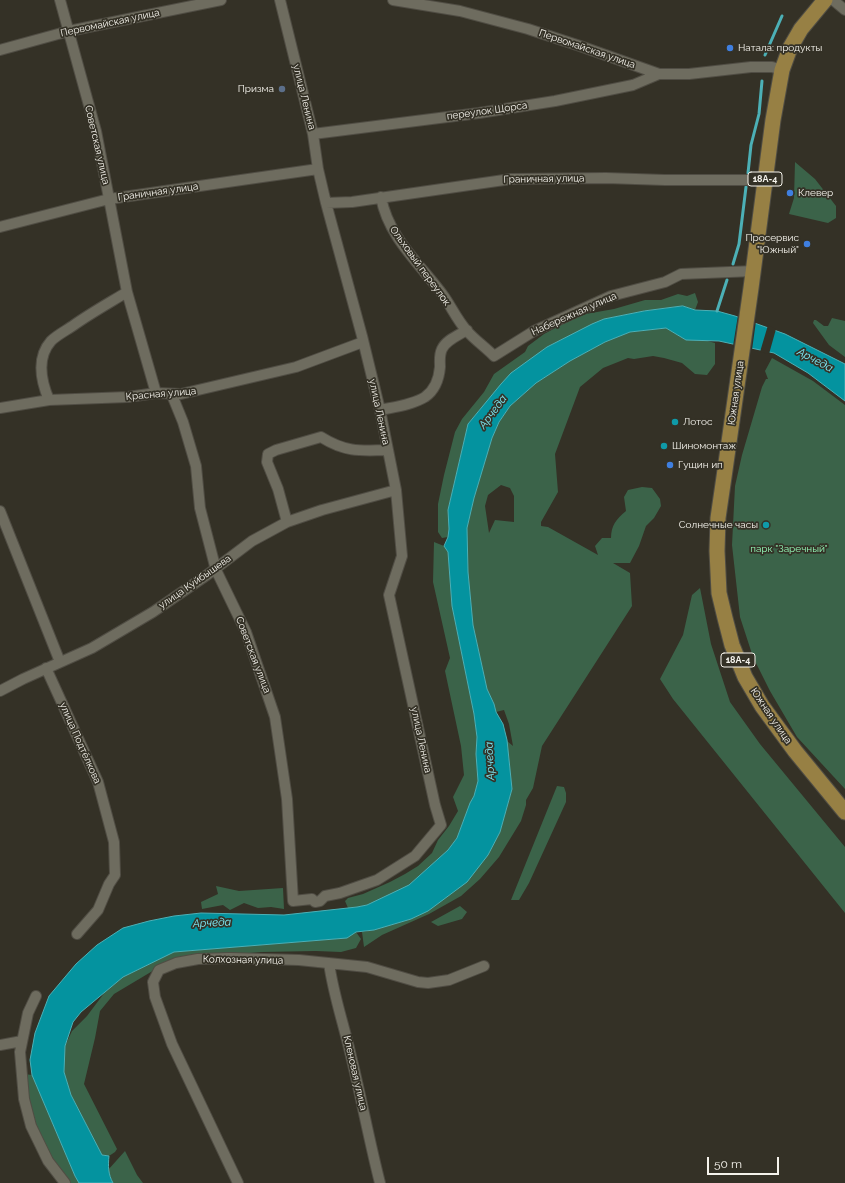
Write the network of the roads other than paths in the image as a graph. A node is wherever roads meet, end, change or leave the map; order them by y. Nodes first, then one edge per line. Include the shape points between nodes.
1 (60, 0) edge
2 (221, 0) edge
3 (280, 0) edge
4 (393, 0) edge
5 (825, 0) edge
6 (833, 0) edge
7 (845, 10) edge
8 (69, 31) junction
9 (0, 50) edge
10 (782, 70) junction
11 (659, 74) junction
12 (313, 134) junction
13 (318, 169) junction
14 (765, 180) junction
15 (381, 197) junction
16 (109, 199) junction
17 (326, 203) junction
18 (0, 227) edge
19 (754, 271) junction
20 (127, 292) junction
21 (467, 330) junction
22 (363, 342) junction
23 (494, 356) joint
24 (156, 393) junction
25 (172, 395) junction
26 (49, 400) junction
27 (0, 408) edge
28 (380, 410) junction
29 (387, 450) junction
30 (396, 490) junction
31 (0, 510) edge
32 (286, 522) junction
33 (216, 570) junction
34 (60, 662) junction
35 (46, 668) junction
36 (0, 691) edge
37 (845, 812) edge
38 (293, 901) joint
39 (77, 934) dead end
40 (329, 963) junction
41 (484, 966) dead end
42 (36, 996) dead end
43 (22, 1041) junction
44 (0, 1045) edge
45 (65, 1183) edge
46 (238, 1183) edge
47 (380, 1183) edge

1 - 8 street, Советская улица
2 - 8 street, Первомайская улица
3 - 12 street, улица Ленина
4 - 11 street, Первомайская улица via 460,10 528,29
5 - 10 main road, Южная улица / 18А-4 via 801,29
6 - 7 street
8 - 9 street, Первомайская улица
8 - 16 street, Советская улица via 96,131
10 - 11 street, Первомайская улица via 772,67 751,67 689,74
10 - 14 main road, Южная улица / 18А-4
11 - 12 street, переулок Щорса via 633,86 555,101
12 - 13 street, улица Ленина
13 - 16 street, Граничная улица
13 - 17 street, улица Ленина
14 - 15 street, Граничная улица via 511,178
14 - 19 main road, Южная улица / 18А-4
15 - 17 street, Граничная улица
15 - 21 street, Ольховый переулок via 391,227
16 - 18 street, Граничная улица
16 - 20 street, Советская улица
17 - 22 street, улица Ленина
19 - 23 street, Набережная улица via 681,274 665,282 612,296 534,331
19 - 37 main road, Южная улица / 18А-4 via 718,518 719,593 732,645 745,676 762,706 794,751
20 - 24 street, Советская улица
20 - 26 street via 52,341 44,353 42,369 43,386
21 - 23 street, Ольховый переулок
21 - 28 street via 442,347 438,380 427,396
22 - 25 street, Красная улица via 296,367
22 - 28 street, улица Ленина
24 - 25 street, Красная улица
24 - 26 street, Красная улица via 128,397
25 - 33 street, Советская улица via 196,466 200,508
26 - 27 street, Красная улица
28 - 29 street, улица Ленина
29 - 30 street, улица Ленина
29 - 32 street via 346,449 320,437 268,454 267,462 278,489
30 - 32 street, улица Куйбышева
30 - 38 street, улица Ленина via 402,556 389,594 441,825 415,856 377,880 325,896 320,901
31 - 34 street
32 - 33 street, улица Куйбышева via 252,541
33 - 34 street, улица Куйбышева via 153,612 92,648
33 - 38 street, Советская улица via 246,632 275,717 287,799
34 - 35 street, улица Куйбышева
35 - 36 street, улица Куйбышева
35 - 39 street, улица Подтёлкова via 98,782 114,842 115,875 98,910
40 - 41 street, Колхозная улица via 367,967 428,983 449,980
40 - 46 street, Колхозная улица via 198,959 176,963 159,970 153,982 155,996 172,1044
40 - 47 street, Кленовая улица via 332,985 349,1045
42 - 43 street via 28,1013
43 - 44 street
43 - 45 street via 20,1052 24,1099 31,1126 48,1161

